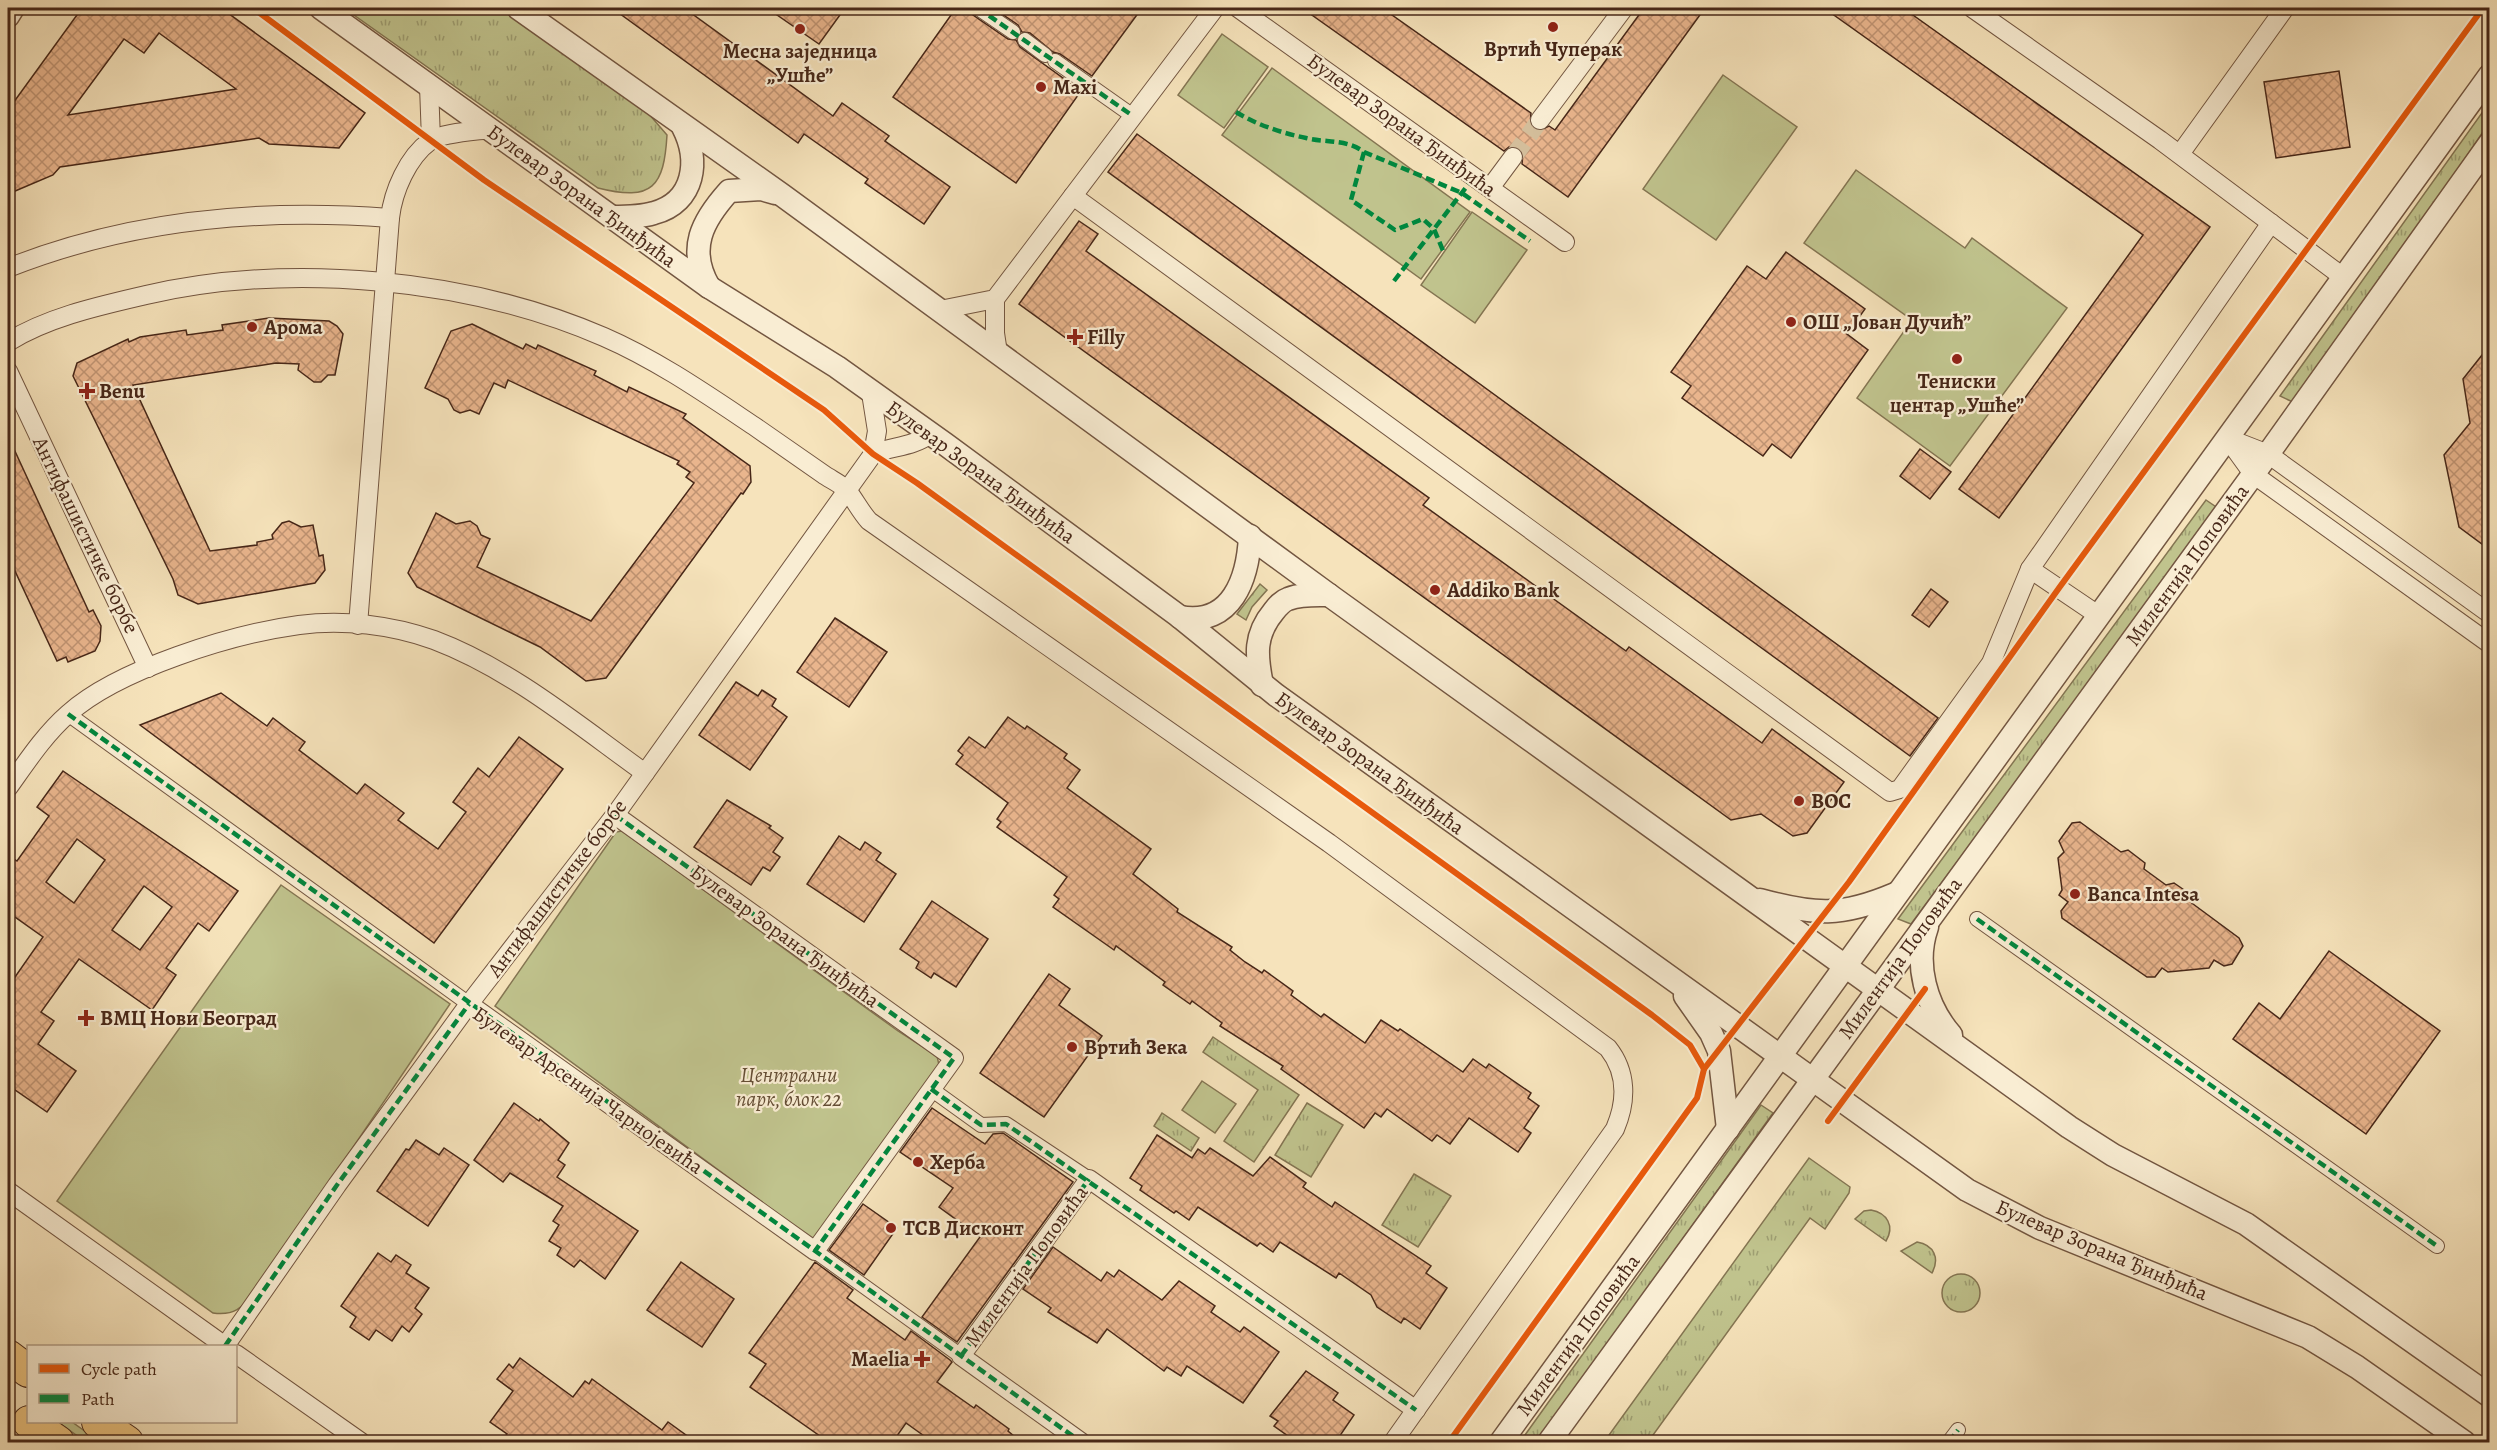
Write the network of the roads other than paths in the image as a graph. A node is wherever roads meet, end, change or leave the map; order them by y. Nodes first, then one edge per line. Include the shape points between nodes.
1 (14, 8) edge
2 (321, 8) edge
3 (518, 8) edge
4 (978, 8) edge
5 (1215, 8) edge
6 (1238, 8) edge
7 (1624, 8) edge
8 (1972, 8) edge
9 (2285, 8) edge
10 (8, 16) edge
11 (2490, 75) edge
12 (429, 86) junction
13 (1133, 116) junction
14 (1540, 120) tunnel mouth
15 (682, 127) junction
16 (490, 129) junction
17 (431, 140) junction
18 (2490, 143) edge
19 (2180, 154) junction
20 (1513, 157) tunnel mouth
21 (1490, 188) junction
22 (782, 195) junction
23 (1073, 196) junction
24 (390, 218) junction
25 (612, 218) junction
26 (2271, 223) junction
27 (1565, 242) dead end
28 (8, 268) edge
29 (2343, 277) junction
30 (386, 283) junction
31 (709, 287) junction
32 (995, 299) junction
33 (940, 310) junction
34 (8, 342) edge
35 (998, 353) junction
36 (8, 371) edge
37 (871, 393) junction
38 (930, 434) junction
39 (2227, 438) junction
40 (873, 454) junction
41 (2268, 454) junction
42 (2253, 474) junction
43 (847, 490) junction
44 (1250, 536) junction
45 (2030, 569) junction
46 (1329, 595) junction
47 (2490, 614) edge
48 (2098, 615) junction
49 (1180, 616) junction
50 (358, 625) junction
51 (2490, 644) edge
52 (148, 668) junction
53 (1262, 685) junction
54 (68, 714) junction
55 (645, 772) junction
56 (8, 788) edge
57 (615, 815) junction
58 (1895, 894) junction
59 (1746, 896) junction
60 (1932, 914) junction
61 (1977, 918) dead end
62 (1844, 966) junction
63 (1675, 982) junction
64 (1876, 990) junction
65 (470, 1004) junction
66 (1780, 1056) junction
67 (1976, 1061) junction
68 (1812, 1079) junction
69 (931, 1089) junction
70 (1728, 1129) junction
71 (1089, 1179) junction
72 (8, 1191) edge
73 (2437, 1246) dead end
74 (815, 1251) junction
75 (222, 1345) edge
76 (226, 1345) edge
77 (237, 1355) edge
78 (8, 1356) edge
79 (961, 1356) junction
80 (27, 1370) edge
81 (2490, 1396) edge
82 (8, 1407) edge
83 (1416, 1410) junction
84 (27, 1420) edge
85 (31, 1423) edge
86 (99, 1423) edge
87 (1958, 1430) dead end
88 (58, 1443) edge
89 (127, 1443) edge
90 (361, 1443) edge
91 (1081, 1443) edge
92 (1393, 1443) edge
93 (1501, 1443) edge
94 (1549, 1443) edge
95 (1948, 1443) edge
96 (2464, 1443) edge

1 - 10 street
2 - 12 street, Булевар Зорана Ђинђића
3 - 15 street
4 - 13 street
5 - 13 street
6 - 21 street, Булевар Зорана Ђинђића
7 - 14 street
8 - 19 street
9 - 19 street
11 - 29 street, Милентија Поповића
12 - 16 street, Булевар Зорана Ђинђића
12 - 17 street
13 - 23 street
15 - 22 street
15 - 25 street via 693,156 686,191 672,205 655,213
16 - 17 street
16 - 25 street, Булевар Зорана Ђинђића
17 - 24 street via 400,179
18 - 41 street, Милентија Поповића
19 - 26 street
20 - 21 street
21 - 27 street, Булевар Зорана Ђинђића
22 - 31 street via 760,189 729,191 711,211 698,249 698,261
22 - 33 street
23 - 32 street
23 - 45 street via 1886,792 1900,789 1991,663
24 - 28 street via 282,214 163,225 58,250
24 - 30 street
25 - 31 street, Булевар Зорана Ђинђића
26 - 29 street
26 - 45 street
29 - 39 street, Милентија Поповића
30 - 34 street via 250,280 169,290 84,311
30 - 43 street via 484,298 605,337 677,376
30 - 50 street
31 - 37 street, Булевар Зорана Ђинђића via 837,367
32 - 33 street
32 - 35 street
33 - 35 street
35 - 44 street
36 - 52 street, Антифашистичке борбе
37 - 38 street, Булевар Зорана Ђинђића
37 - 40 street via 877,431
38 - 40 street via 917,444
38 - 49 street, Булевар Зорана Ђинђића
39 - 41 street
39 - 42 street, Милентија Поповића
39 - 48 street, Милентија Поповића
40 - 43 street
41 - 42 street, Милентија Поповића
41 - 47 street
42 - 51 street, Милентија Поповића
42 - 60 street, Милентија Поповића
43 - 55 street
43 - 83 street via 858,510 874,525 1329,843 1608,1048 1616,1059 1624,1102 1615,1129
44 - 46 street
44 - 49 street via 1246,572 1238,591 1224,607 1194,619
45 - 48 street, Милентија Поповића
46 - 53 street via 1284,600 1267,620 1257,644
46 - 59 street
48 - 58 street, Милентија Поповића
49 - 53 street, Булевар Зорана Ђинђића
50 - 52 street via 300,625 253,634
50 - 55 street via 395,628 466,653 496,669
52 - 54 street via 108,687
53 - 63 street, Булевар Зорана Ђинђића
54 - 56 street
54 - 65 street
55 - 57 street, Антифашистичке борбе
57 - 65 street, Антифашистичке борбе
57 - 69 street, Булевар Зорана Ђинђића via 954,1058
58 - 59 street via 1869,906 1823,913
58 - 62 street, Милентија Поповића
59 - 62 street
60 - 64 street, Милентија Поповића
60 - 67 street via 1922,952 1926,993 1945,1029
61 - 73 street
62 - 64 street
62 - 66 street, Милентија Поповића
63 - 66 street, Булевар Зорана Ђинђића
63 - 70 street via 1717,1045
64 - 67 street
64 - 68 street, Милентија Поповића
65 - 74 street, Булевар Арсенија Чарнојевића
65 - 76 street, Булевар Арсенија Чарнојевића via 337,1185
66 - 68 street, Булевар Зорана Ђинђића
66 - 70 street, Милентија Поповића
67 - 81 street via 2092,1143 2246,1224
68 - 94 street, Милентија Поповића
68 - 96 street, Булевар Зорана Ђинђића via 1941,1173 1998,1208 2308,1337
69 - 71 street via 981,1125 1006,1124
69 - 74 street
70 - 93 street, Милентија Поповића
71 - 79 street, Милентија Поповића
71 - 83 street, Милентија Поповића
72 - 75 street, Булевар Арсенија Чарнојевића
74 - 79 street, Милентија Поповића
77 - 90 street
78 - 80 highway
79 - 91 street, Милентија Поповића
82 - 84 highway
83 - 92 street
85 - 88 highway
86 - 89 highway
87 - 95 street

